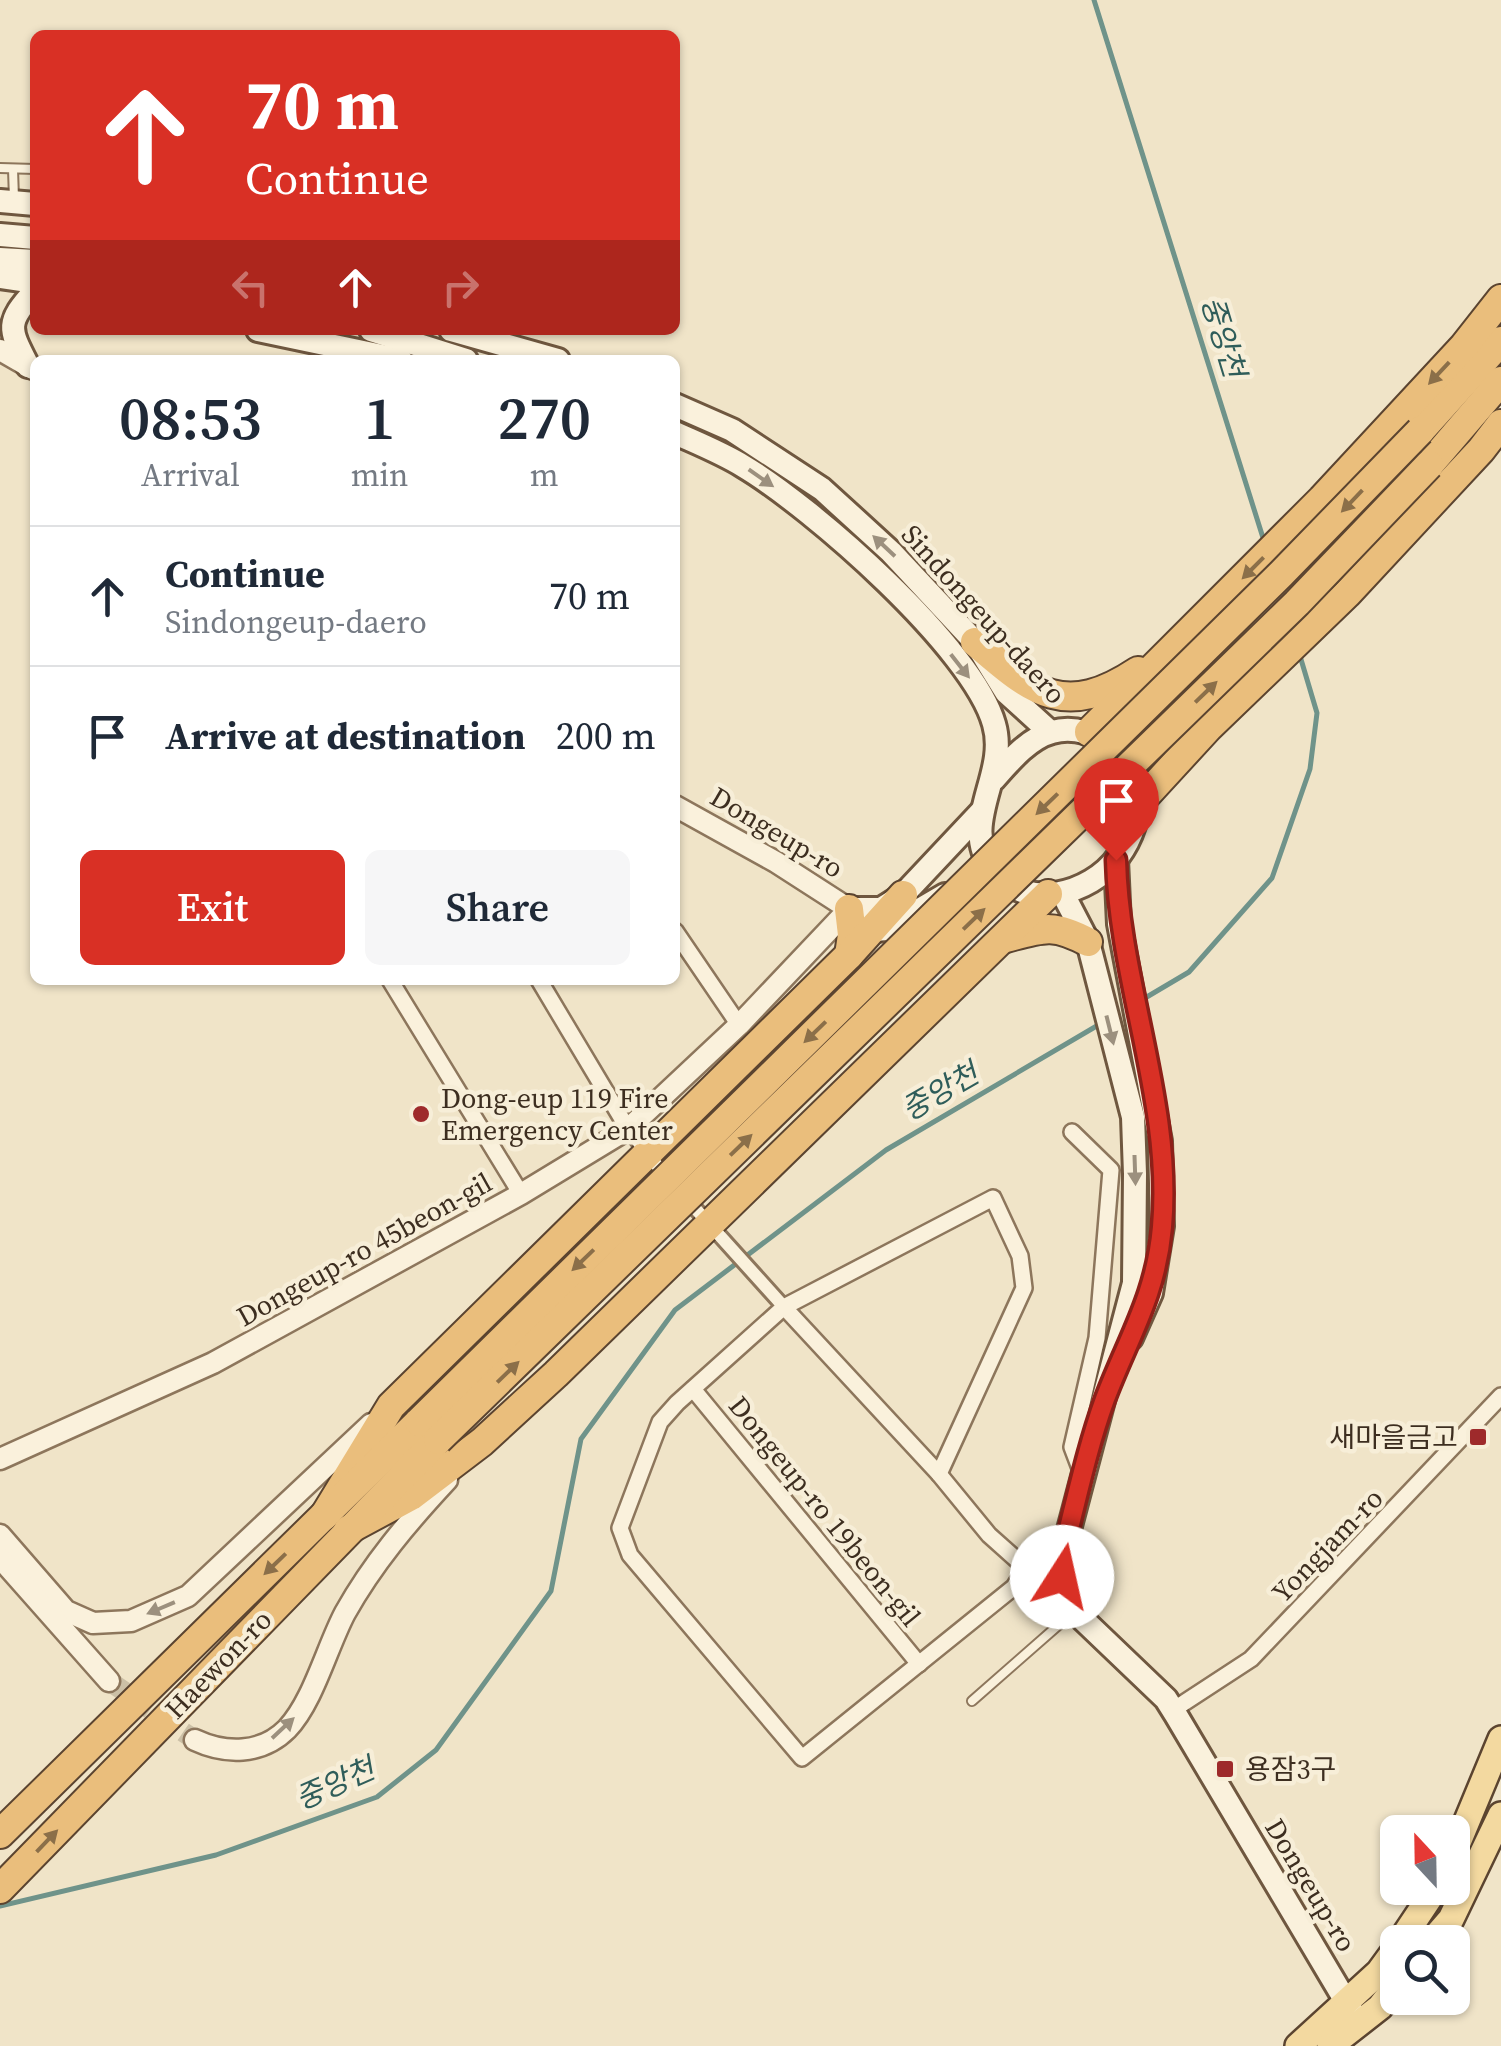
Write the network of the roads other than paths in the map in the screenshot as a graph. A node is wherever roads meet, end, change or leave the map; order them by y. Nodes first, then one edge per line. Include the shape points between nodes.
1 (0, 168) edge
2 (13, 168) junction
3 (30, 169) edge
4 (16, 203) edge
5 (0, 235) edge
6 (30, 238) edge
7 (0, 259) edge
8 (30, 261) edge
9 (0, 277) edge
10 (30, 281) edge
11 (30, 297) edge
12 (1501, 298) edge
13 (282, 335) edge
14 (387, 335) edge
15 (471, 335) edge
16 (483, 335) edge
17 (1501, 341) edge
18 (498, 342) junction
19 (0, 350) edge
20 (377, 355) edge
21 (450, 355) edge
22 (541, 355) edge
23 (30, 366) edge
24 (30, 367) edge
25 (1501, 381) edge
26 (680, 407) edge
27 (1501, 424) edge
28 (680, 434) edge
29 (975, 642) junction
30 (1177, 645) junction
31 (1050, 732) junction
32 (1089, 732) junction
33 (994, 779) junction
34 (1139, 803) junction
35 (680, 809) edge
36 (982, 811) junction
37 (1116, 860) junction
38 (994, 871) junction
39 (1055, 894) junction
40 (903, 895) junction
41 (849, 910) junction
42 (875, 930) junction
43 (680, 938) edge
44 (1004, 938) junction
45 (1088, 942) junction
46 (850, 955) junction
47 (393, 985) edge
48 (542, 985) edge
49 (739, 1026) junction
50 (628, 1130) junction
51 (1072, 1132) dead end
52 (645, 1153) junction
53 (522, 1194) junction
54 (715, 1230) junction
55 (780, 1303) junction
56 (693, 1389) junction
57 (1501, 1396) edge
58 (1104, 1401) junction
59 (390, 1406) junction
60 (428, 1431) junction
61 (482, 1442) junction
62 (0, 1459) edge
63 (939, 1474) junction
64 (1084, 1476) junction
65 (336, 1523) junction
66 (0, 1534) edge
67 (0, 1558) edge
68 (1026, 1568) junction
69 (1062, 1577) junction
70 (1074, 1611) junction
71 (919, 1664) junction
72 (109, 1681) tunnel mouth
73 (972, 1701) dead end
74 (1173, 1710) junction
75 (1501, 1739) edge
76 (196, 1740) tunnel mouth
77 (1469, 1815) edge
78 (1501, 1815) edge
79 (0, 1834) edge
80 (0, 1890) edge
81 (1445, 1925) edge
82 (1380, 1971) edge
83 (1380, 2007) edge
84 (1353, 2013) junction
85 (1298, 2046) edge
86 (1330, 2046) edge

1 - 2 lane
2 - 3 lane
2 - 4 lane
5 - 6 main road
7 - 8 main road
9 - 10 main road
11 - 23 main road via 13,316 12,334
12 -> 30 highway via 1464,346
13 - 20 main road
14 - 21 main road
15 - 18 main road
16 - 18 main road
17 -> 60 highway, bridge via 1282,574
18 - 22 main road
19 - 24 street
60 -> 25 highway, bridge via 1298,603
29 -> 26 main road, Sindongeup-daero via 822,489 732,430
27 - 34 highway via 1347,594
28 -> 33 main road, Sindongeup-daero via 790,498 872,567 981,693 996,727
29 - 30 highway via 1047,695 1084,696 1123,681
29 - 31 main road, Sindongeup-daero via 1006,692
30 - 32 highway
31 - 32 main road
31 - 33 main road
32 - 34 main road via 1121,750
33 - 36 main road
34 - 37 main road
35 - 41 street, Dongeup-ro
36 - 38 main road via 978,835
36 - 40 main road
37 - 39 main road via 1102,874
37 - 58 main road via 1119,924 1157,1110 1162,1226 1151,1292
38 - 39 main road via 1025,893
38 - 42 main road
39 - 44 highway
39 - 45 main road
40 - 41 main road via 881,909
40 - 42 highway
41 - 42 main road
41 - 46 highway
41 - 49 street, Dongeup-ro 45beon-gil
42 - 46 highway
43 - 49 street
44 - 45 highway via 1046,927
44 - 54 highway
45 -> 58 main road via 1132,1117 1134,1283
46 - 52 highway
47 - 53 street
48 - 50 street
49 - 50 street, Dongeup-ro 45beon-gil
50 - 52 street
50 - 53 street, Dongeup-ro 45beon-gil
51 - 64 street, Dongeup-ro via 1111,1170 1097,1338 1072,1447
52 - 54 street
52 - 59 highway
53 - 62 street, Dongeup-ro 45beon-gil via 213,1363
54 - 55 street
54 - 61 highway
55 - 56 street, Dongeup-ro 19beon-gil
55 - 63 street
55 - 63 street, Dongeup-ro 19beon-gil via 993,1198 1020,1256 1024,1288
56 - 71 street, Dongeup-ro 19beon-gil
56 - 71 street, Dongeup-ro 19beon-gil via 660,1422 633,1493 620,1528 630,1555 802,1758
57 - 74 street, Yongjam-ro via 1251,1659
58 - 64 main road, Dongeup-ro
59 - 65 highway
59 -> 66 street via 188,1596 131,1621 93,1622 66,1611
60 - 65 highway, Haewon-ro
61 - 65 highway via 412,1496
76 -> 61 street via 220,1751 259,1748 286,1730 391,1541
63 - 68 street
64 - 69 main road, Dongeup-ro
65 -> 79 highway, Haewon-ro
80 -> 65 highway, Haewon-ro
67 - 72 street
68 - 69 street
68 - 71 street, Dongeup-ro 19beon-gil via 1014,1586
69 - 70 main road, Dongeup-ro
70 - 73 lane
70 - 74 main road, Dongeup-ro
74 - 84 main road, Dongeup-ro
75 - 77 main road
78 - 81 main road
82 - 84 main road
83 - 84 main road
84 - 85 main road
84 - 86 main road

